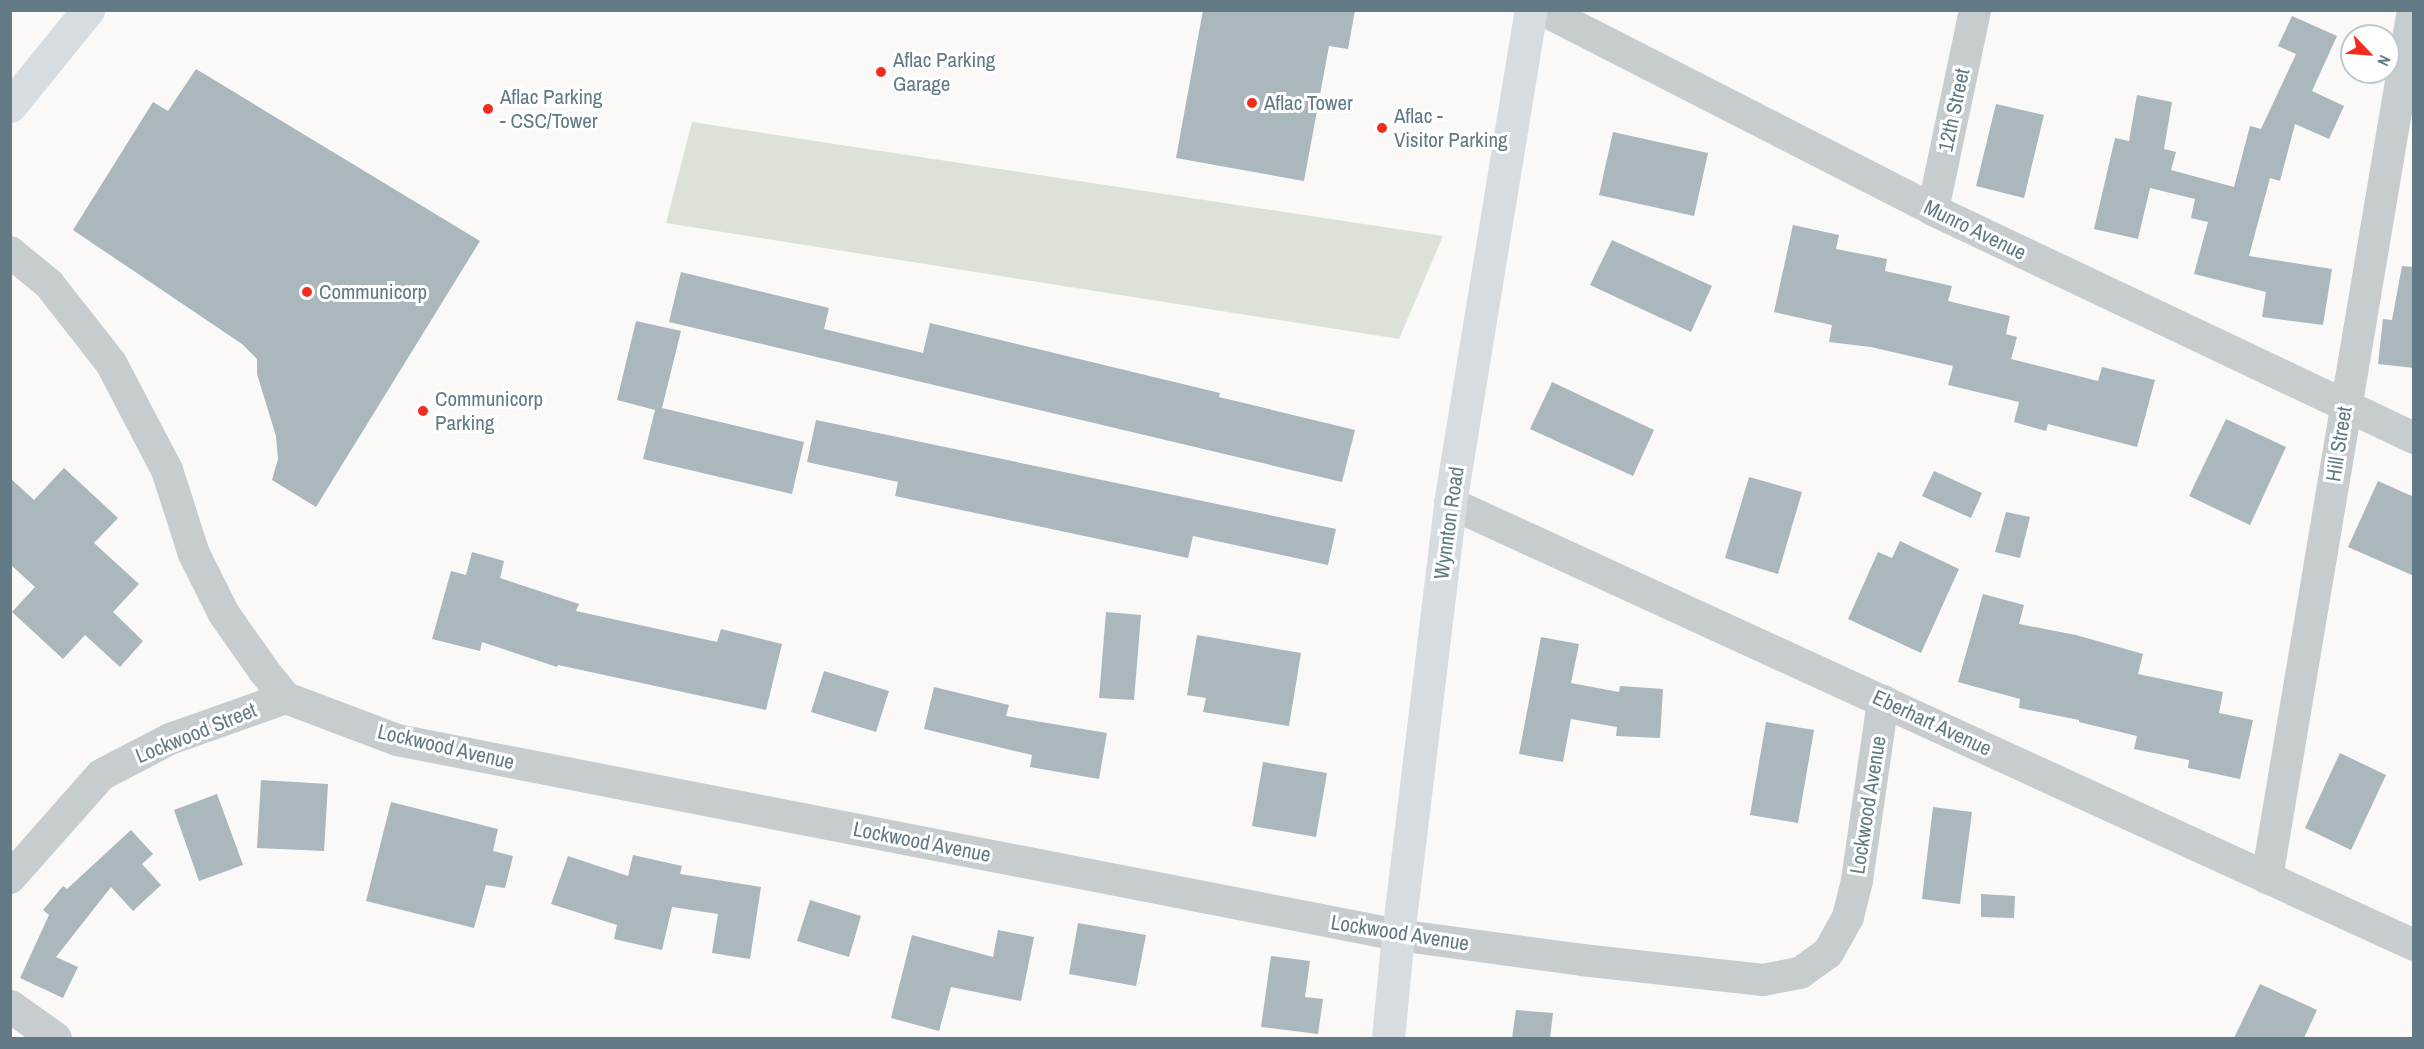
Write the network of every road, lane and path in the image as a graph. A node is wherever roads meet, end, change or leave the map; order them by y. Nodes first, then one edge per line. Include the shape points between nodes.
1 (88, 10) edge
2 (1531, 10) edge
3 (1543, 10) edge
4 (1975, 10) edge
5 (2413, 10) edge
6 (2410, 46) edge
7 (10, 106) edge
8 (1933, 210) junction
9 (10, 252) edge
10 (2345, 406) junction
11 (2414, 438) edge
12 (1450, 502) junction
13 (286, 698) junction
14 (1883, 701) junction
15 (10, 878) edge
16 (2267, 878) junction
17 (1398, 935) junction
18 (2414, 945) edge
19 (10, 1006) edge
20 (55, 1038) edge
21 (1388, 1038) edge

1 - 7 main road
2 - 12 main road, Wynnton Road
3 - 8 street, Munro Avenue
4 - 8 street, 12th Street
5 - 6 street, Hill Street
6 - 10 street, Hill Street
8 - 10 street, Munro Avenue
9 - 13 street via 49,284 111,363 167,470 194,554 224,614
10 - 11 street, Munro Avenue
10 - 16 street, Hill Street
12 - 14 street, Eberhart Avenue
12 - 17 main road, Wynnton Road
13 - 15 street, Lockwood Street via 170,739 101,775
13 - 17 street, Lockwood Avenue via 397,740
14 - 16 street, Eberhart Avenue
14 - 17 street, Lockwood Avenue via 1848,917 1828,953 1800,973 1762,980
16 - 18 street, Eberhart Avenue
17 - 21 main road, Wynnton Road
19 - 20 street

